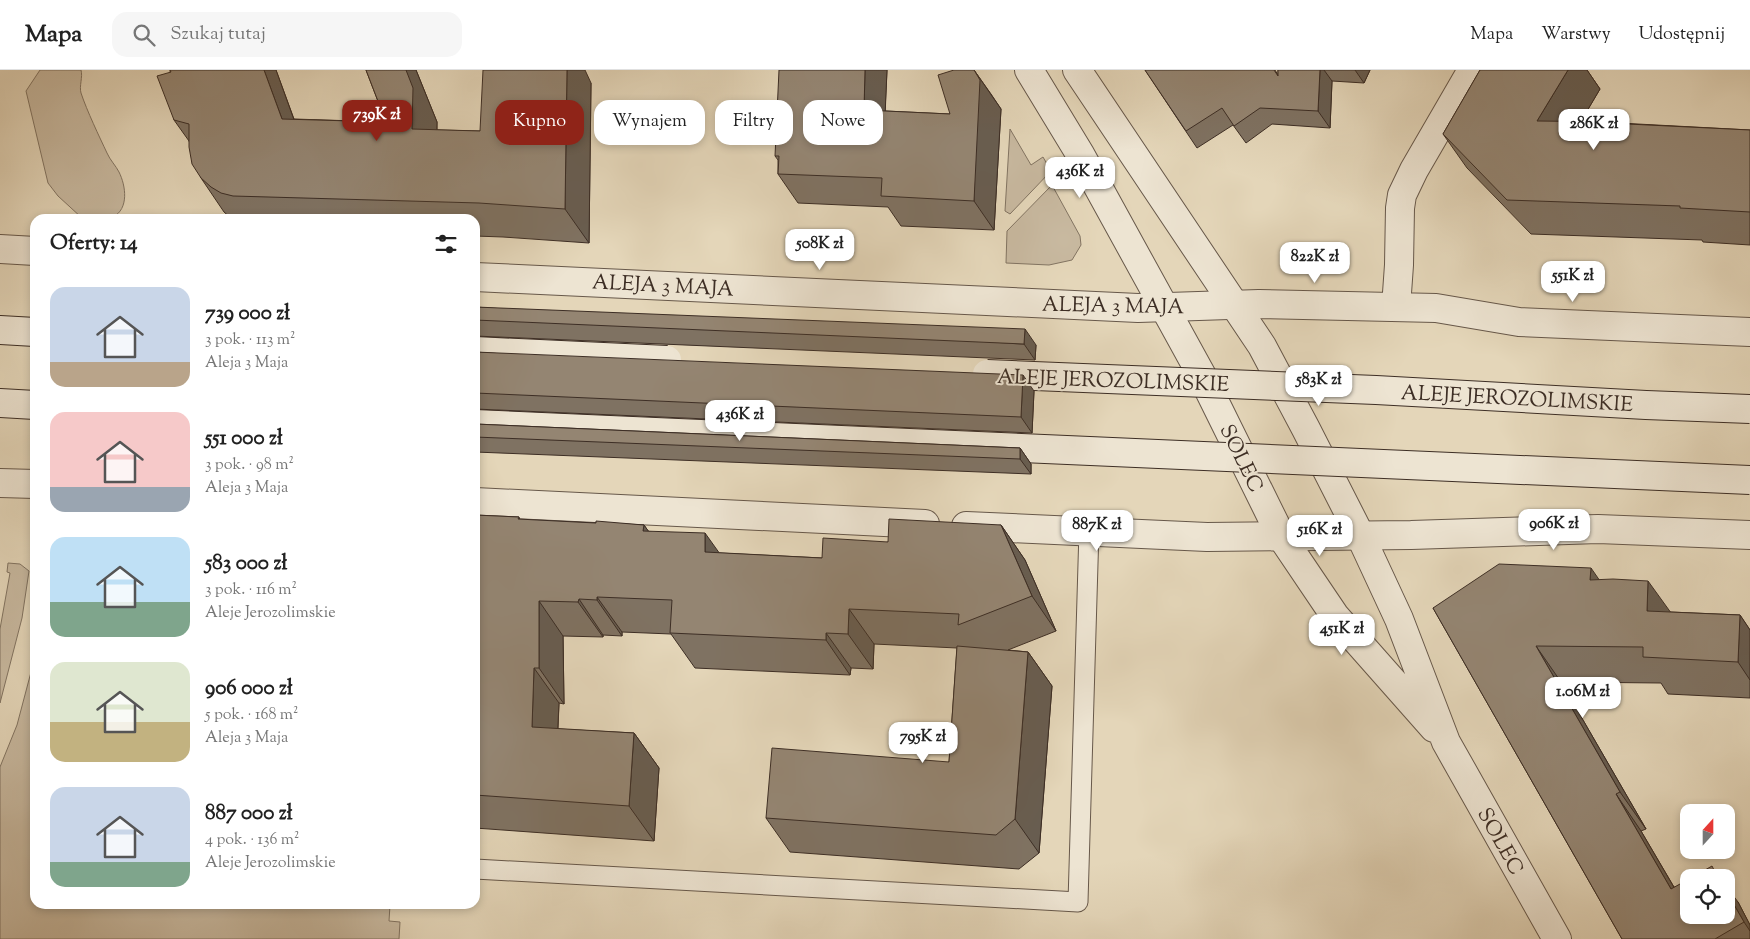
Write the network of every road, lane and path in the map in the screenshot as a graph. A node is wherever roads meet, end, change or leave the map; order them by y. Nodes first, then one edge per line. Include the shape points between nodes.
1 (1030, 70) edge
2 (1077, 70) edge
3 (1472, 70) edge
4 (0, 249) edge
5 (30, 251) edge
6 (480, 277) edge
7 (1234, 305) junction
8 (1396, 307) junction
9 (1165, 308) junction
10 (0, 330) edge
11 (30, 332) edge
12 (1750, 332) edge
13 (480, 351) edge
14 (693, 361) edge
15 (963, 373) edge
16 (0, 403) edge
17 (30, 405) edge
18 (1750, 409) edge
19 (480, 424) edge
20 (1750, 480) edge
21 (0, 483) edge
22 (30, 484) edge
23 (480, 502) edge
24 (1090, 530) junction
25 (1360, 535) junction
26 (1281, 536) junction
27 (1750, 536) edge
28 (1446, 742) junction
29 (480, 869) edge
30 (1557, 939) edge

1 - 9 street, SOLEC
2 - 7 street, SOLEC
3 - 8 street via 1402,195
4 - 5 street
6 - 9 street, ALEJA 3 MAJA
7 - 8 street, ALEJA 3 MAJA
7 - 9 street, ALEJA 3 MAJA
7 - 25 street, SOLEC via 1262,346
8 - 12 street, ALEJA 3 MAJA via 1436,308 1519,322
9 - 26 street, SOLEC
10 - 11 street
13 - 14 street, bridge
15 - 18 street, ALEJE JEROZOLIMSKIE, bridge
16 - 17 street
19 - 20 street, bridge
21 - 22 street
23 - 24 street
24 - 26 street via 1207,537
24 - 29 lane via 1078,902
25 - 26 street
25 - 27 street via 1598,529
25 - 28 street, SOLEC
26 - 28 street, SOLEC via 1335,616
28 - 30 street, SOLEC

